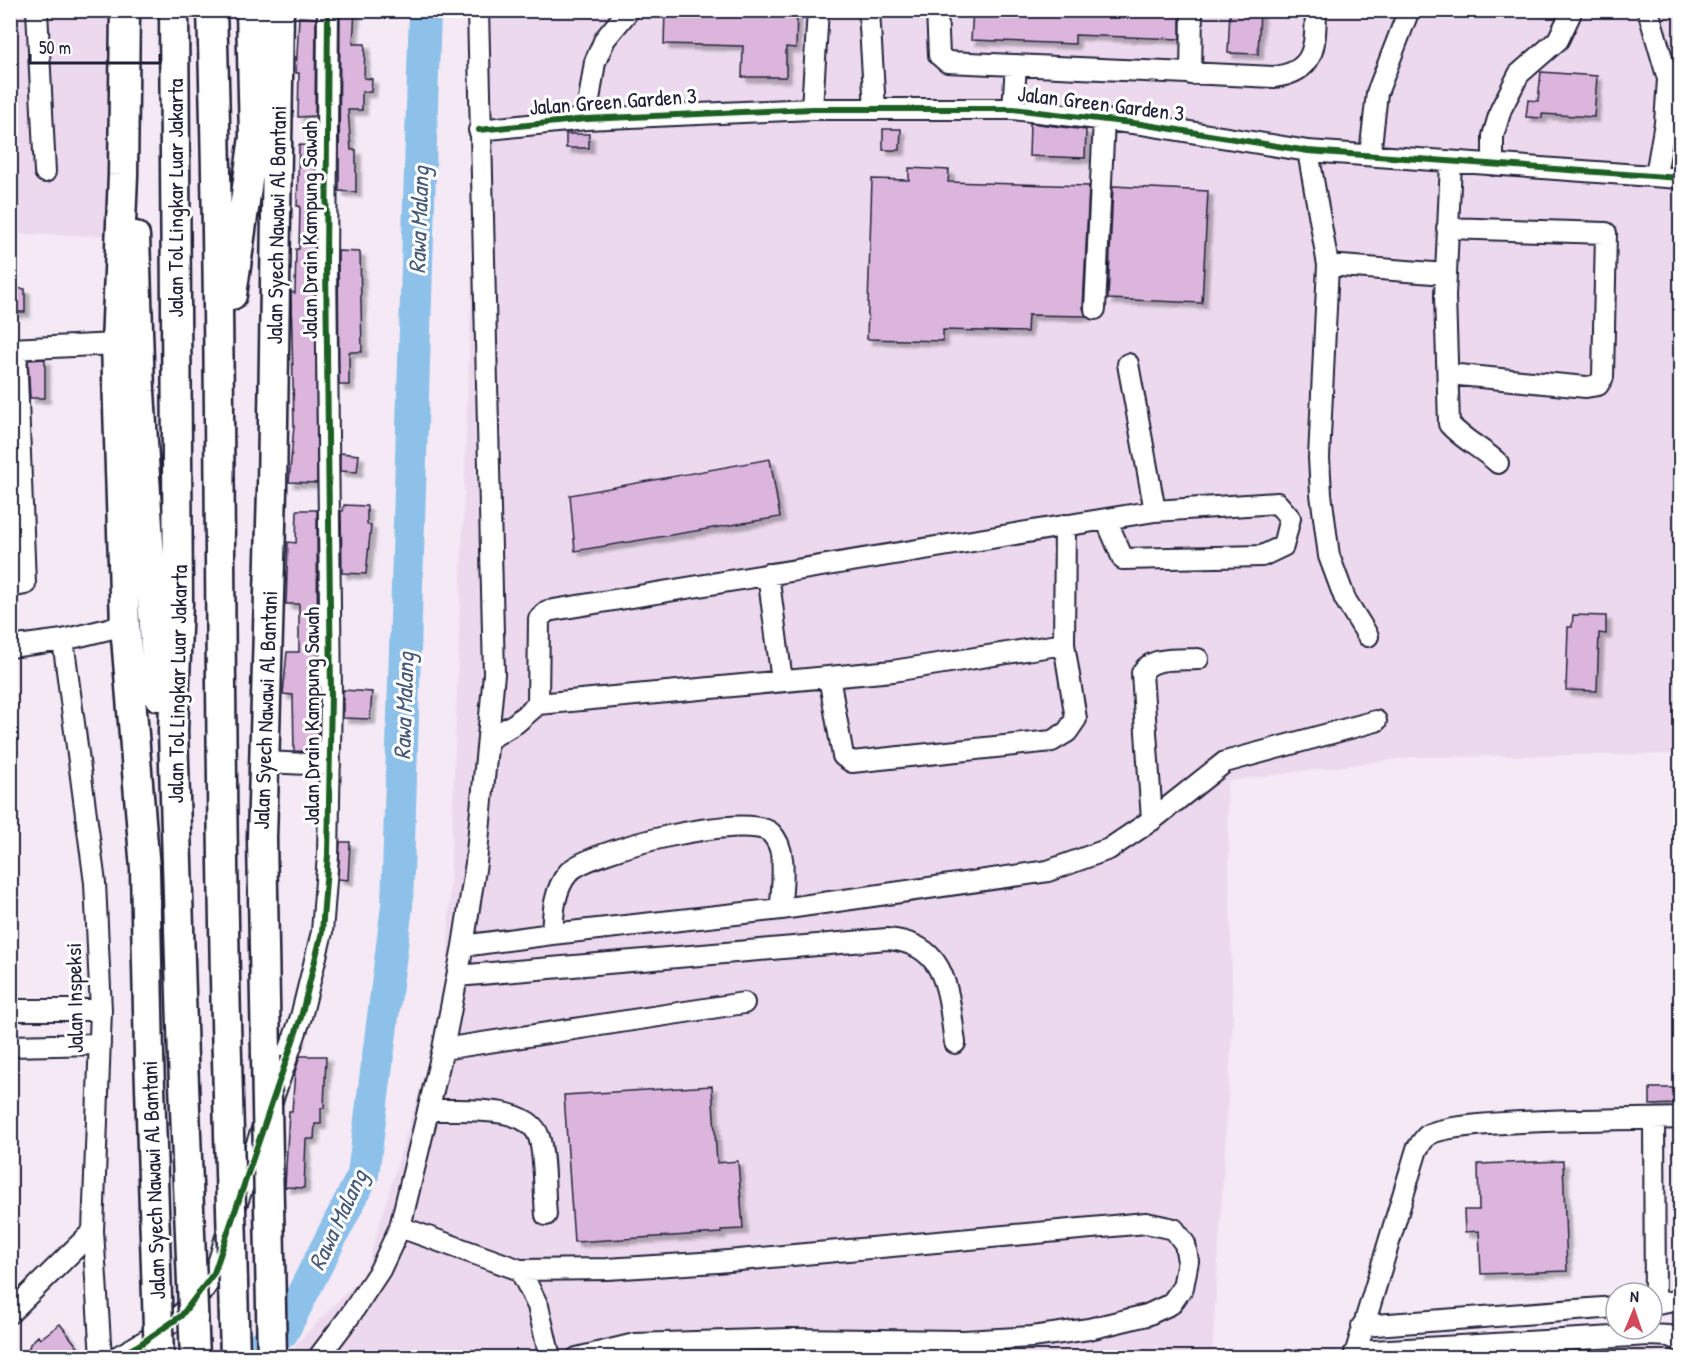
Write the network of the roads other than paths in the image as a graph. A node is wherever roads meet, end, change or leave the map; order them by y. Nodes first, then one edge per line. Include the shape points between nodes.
1 (37, 10) edge
2 (124, 10) edge
3 (174, 10) edge
4 (212, 10) edge
5 (251, 10) edge
6 (279, 10) edge
7 (328, 10) edge
8 (478, 10) edge
9 (629, 10) edge
10 (818, 10) edge
11 (869, 10) edge
12 (936, 10) edge
13 (1192, 10) edge
14 (1316, 10) edge
15 (1409, 10) edge
16 (1647, 10) edge
17 (1570, 15) dead end
18 (1016, 65) junction
19 (1191, 74) junction
20 (812, 109) junction
21 (875, 109) junction
22 (1012, 109) junction
23 (586, 118) junction
24 (1104, 119) junction
25 (479, 130) junction
26 (1308, 151) junction
27 (1370, 155) junction
28 (1451, 162) junction
29 (1492, 165) junction
30 (45, 172) dead end
31 (123, 175) junction
32 (1656, 175) junction
33 (1680, 178) edge
34 (1447, 228) junction
35 (1328, 265) junction
36 (1446, 274) junction
37 (1095, 309) dead end
38 (116, 344) junction
39 (13, 349) edge
40 (1128, 364) dead end
41 (1448, 374) junction
42 (220, 383) junction
43 (1498, 463) dead end
44 (1155, 511) junction
45 (1106, 519) junction
46 (1065, 525) junction
47 (768, 574) junction
48 (10, 587) edge
49 (125, 625) junction
50 (1368, 636) dead end
51 (63, 640) junction
52 (1064, 644) junction
53 (10, 647) edge
54 (1198, 659) dead end
55 (829, 677) junction
56 (782, 681) junction
57 (538, 704) junction
58 (1376, 721) dead end
59 (173, 731) junction
60 (489, 739) junction
61 (264, 762) junction
62 (330, 765) junction
63 (1152, 820) junction
64 (781, 909) junction
65 (552, 934) junction
66 (463, 946) junction
67 (457, 976) junction
68 (744, 1004) dead end
69 (10, 1010) edge
70 (101, 1010) junction
71 (955, 1043) dead end
72 (100, 1044) junction
73 (10, 1046) edge
74 (443, 1049) junction
75 (428, 1110) junction
76 (1680, 1118) edge
77 (1654, 1119) junction
78 (546, 1215) dead end
79 (400, 1227) junction
80 (93, 1231) junction
81 (520, 1270) junction
82 (1654, 1281) edge
83 (1680, 1300) edge
84 (1664, 1303) edge
85 (1604, 1308) edge
86 (10, 1313) edge
87 (1362, 1326) junction
88 (1680, 1341) edge
89 (1354, 1355) edge
90 (101, 1358) edge
91 (115, 1358) edge
92 (159, 1358) edge
93 (195, 1358) edge
94 (235, 1358) edge
95 (272, 1358) edge
96 (318, 1358) edge
97 (550, 1358) edge
98 (578, 1358) edge

1 - 30 street
2 - 31 highway
3 - 59 highway, Jalan Tol Lingkar Luar Jakarta via 178,602
4 - 42 highway, Jalan Tol Lingkar Luar Jakarta
5 - 42 highway via 254,137
6 - 61 highway, Jalan Syech Nawawi Al Bantani
7 - 62 street, Jalan Drain Kampung Sawah
8 - 25 street
9 - 23 street via 606,39 596,62
10 - 20 street
11 - 21 street
12 - 18 street via 939,55 947,62
13 - 19 street
14 - 19 street via 1313,50 1304,68 1291,75
15 - 27 street via 1377,93
16 - 32 street via 1668,79
17 - 29 street via 1558,40 1519,74 1501,109 1493,136
18 - 19 street
18 - 22 street
20 - 21 street, Jalan Green Garden 3
20 - 23 street, Jalan Green Garden 3
21 - 22 street, Jalan Green Garden 3
22 - 24 street, Jalan Green Garden 3
23 - 25 street, Jalan Green Garden 3
24 - 26 street, Jalan Green Garden 3
24 - 37 street
25 - 60 street via 494,674
26 - 27 street, Jalan Green Garden 3
26 - 35 street
27 - 28 street, Jalan Green Garden 3
28 - 29 street, Jalan Green Garden 3
28 - 34 street
29 - 32 street, Jalan Green Garden 3
31 - 38 highway, Jalan Syech Nawawi Al Bantani
31 - 59 highway via 132,208 137,269 140,391 159,698
32 - 33 street, Jalan Green Garden 3
34 - 36 street
34 - 41 street via 1605,233 1603,376 1598,385
35 - 36 street
35 - 50 street via 1320,425 1321,494 1329,556 1345,599
36 - 41 street
38 - 39 street
38 - 49 highway, Jalan Syech Nawawi Al Bantani
39 - 48 street via 25,584
40 - 44 street
41 - 43 street via 1449,424
42 - 94 highway, Jalan Tol Lingkar Luar Jakarta, bridge via 223,909
44 - 45 street
44 - 45 street via 1277,503 1290,518 1283,546 1262,556 1124,560
45 - 46 street
46 - 47 street
46 - 52 street
47 - 56 street
47 - 57 street via 547,611 539,619
49 - 51 street
49 - 92 highway, Jalan Syech Nawawi Al Bantani, bridge via 145,869
51 - 53 street
51 - 70 street, Jalan Inspeksi via 95,883
52 - 55 street
52 - 55 street via 1076,719 1067,732 1052,741 852,762 843,756
54 - 63 street via 1153,663 1142,673
55 - 56 street
56 - 57 street
57 - 60 street
58 - 63 street via 1225,762
59 - 93 highway, Jalan Tol Lingkar Luar Jakarta, bridge
60 - 66 street
61 - 62 street
61 - 95 highway, Jalan Syech Nawawi Al Bantani, bridge via 262,838
62 - 91 street, Jalan Drain Kampung Sawah via 322,932 301,1017 214,1273 181,1316
63 - 64 street via 1109,849 1048,872
64 - 65 street
64 - 65 street via 782,855 770,833 754,826 724,828 629,846 569,872 558,889
65 - 66 street
66 - 67 street
67 - 71 street via 905,940 922,949 941,969
67 - 74 street
68 - 74 street
69 - 70 street
70 - 72 street, Jalan Inspeksi
72 - 73 street
72 - 80 street, Jalan Inspeksi
74 - 75 street
75 - 78 street via 502,1112 524,1119 539,1136
75 - 79 street
76 - 77 street
77 - 82 street
77 - 87 street via 1497,1124 1444,1129 1427,1135 1417,1149
79 - 81 street
79 - 96 street via 380,1270
80 - 86 street
80 - 90 street, Jalan Inspeksi
81 - 97 street via 538,1306
81 - 98 street via 717,1262 1146,1223 1174,1229 1185,1244 1188,1261 1182,1287 1171,1304 1147,1315 1089,1329 964,1341 635,1344
83 - 84 street
85 - 87 street
87 - 89 street
88 - 89 street via 1649,1335

